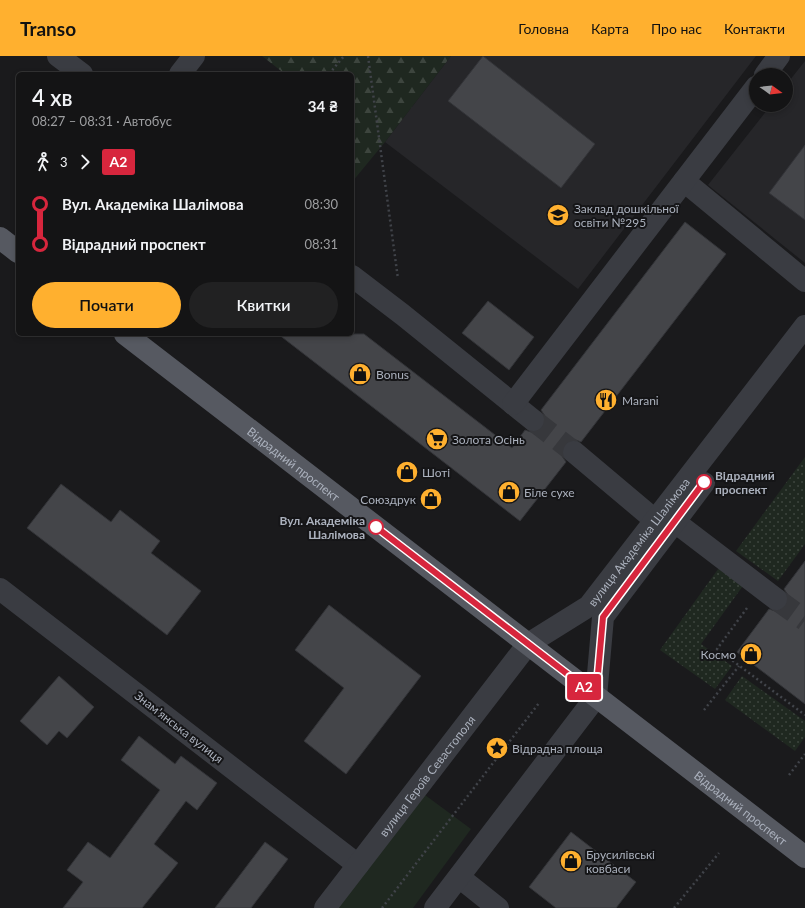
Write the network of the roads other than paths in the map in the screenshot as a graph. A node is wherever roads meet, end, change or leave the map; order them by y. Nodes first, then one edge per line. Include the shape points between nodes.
1 (58, 56) edge
2 (194, 56) edge
3 (779, 56) edge
4 (770, 68) edge
5 (79, 72) edge
6 (182, 72) edge
7 (749, 96) edge
8 (684, 181) junction
9 (0, 238) edge
10 (16, 250) edge
11 (354, 278) edge
12 (805, 281) edge
13 (805, 326) edge
14 (128, 336) edge
15 (805, 347) edge
16 (513, 404) junction
17 (533, 420) tunnel mouth
18 (574, 452) tunnel mouth
19 (665, 521) junction
20 (0, 589) edge
21 (769, 594) tunnel mouth
22 (528, 644) junction
23 (596, 696) junction
24 (805, 857) edge
25 (358, 865) junction
26 (458, 877) junction
27 (325, 908) edge
28 (435, 908) edge
29 (498, 908) edge

1 - 5 street
2 - 6 street
3 - 4 street
7 - 8 street
8 - 12 street
8 - 16 street
9 - 10 main road
11 - 16 street
13 - 19 street, вулиця Академіка Шалімова
14 - 22 main road, Відрадний проспект
15 - 19 street, вулиця Академіка Шалімова
16 - 17 street
18 - 19 street
19 - 21 street
19 - 22 street, вулиця Академіка Шалімова via 589,606
19 - 23 street, вулиця Академіка Шалімова via 603,617
20 - 25 street, Знамʼянська вулиця
22 - 23 main road, Відрадний проспект
22 - 25 street, вулиця Героїв Севастополя
23 - 24 main road, Відрадний проспект
23 - 26 street
25 - 27 street, вулиця Героїв Севастополя
26 - 28 street
26 - 29 street

